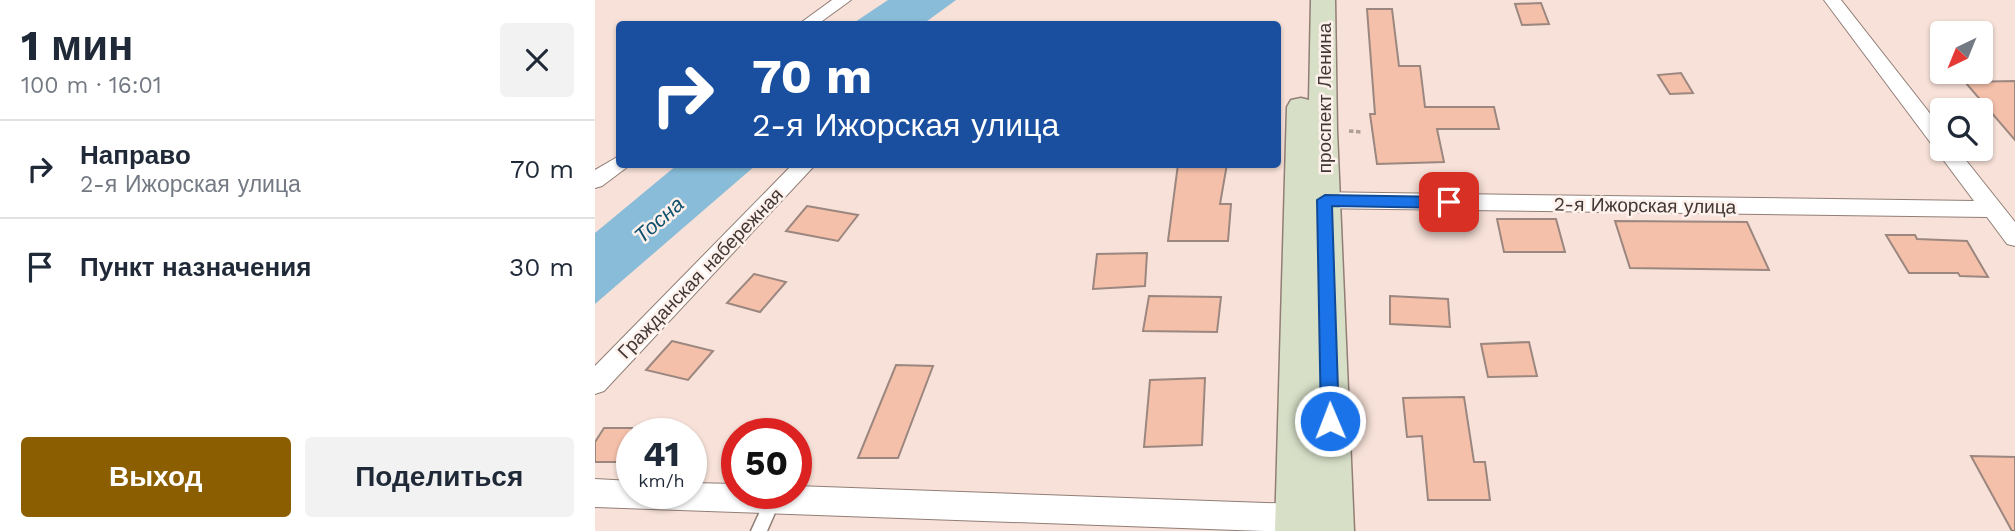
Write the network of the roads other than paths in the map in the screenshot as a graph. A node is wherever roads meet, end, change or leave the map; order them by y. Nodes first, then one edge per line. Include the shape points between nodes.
1 (843, 0) edge
2 (1302, 0) edge
3 (1323, 0) edge
4 (1832, 0) edge
5 (812, 21) edge
6 (1930, 127) edge
7 (1955, 161) edge
8 (616, 165) edge
9 (802, 168) edge
10 (595, 181) edge
11 (1312, 200) junction
12 (1990, 209) junction
13 (2014, 237) edge
14 (595, 383) edge
15 (595, 493) edge
16 (721, 497) edge
17 (812, 501) edge
18 (769, 509) edge
19 (1296, 525) edge
20 (759, 531) edge
21 (1333, 531) edge

1 - 5 street
2 - 11 main road, проспект Ленина
3 - 11 main road, проспект Ленина
4 - 6 street
7 - 12 street
8 - 10 street
9 - 14 street, Гражданская набережная
11 - 12 street, 2-я Ижорская улица
11 - 19 main road, проспект Ленина
11 - 21 main road, проспект Ленина
12 - 13 street
15 - 16 street
17 - 19 street
18 - 20 lane

